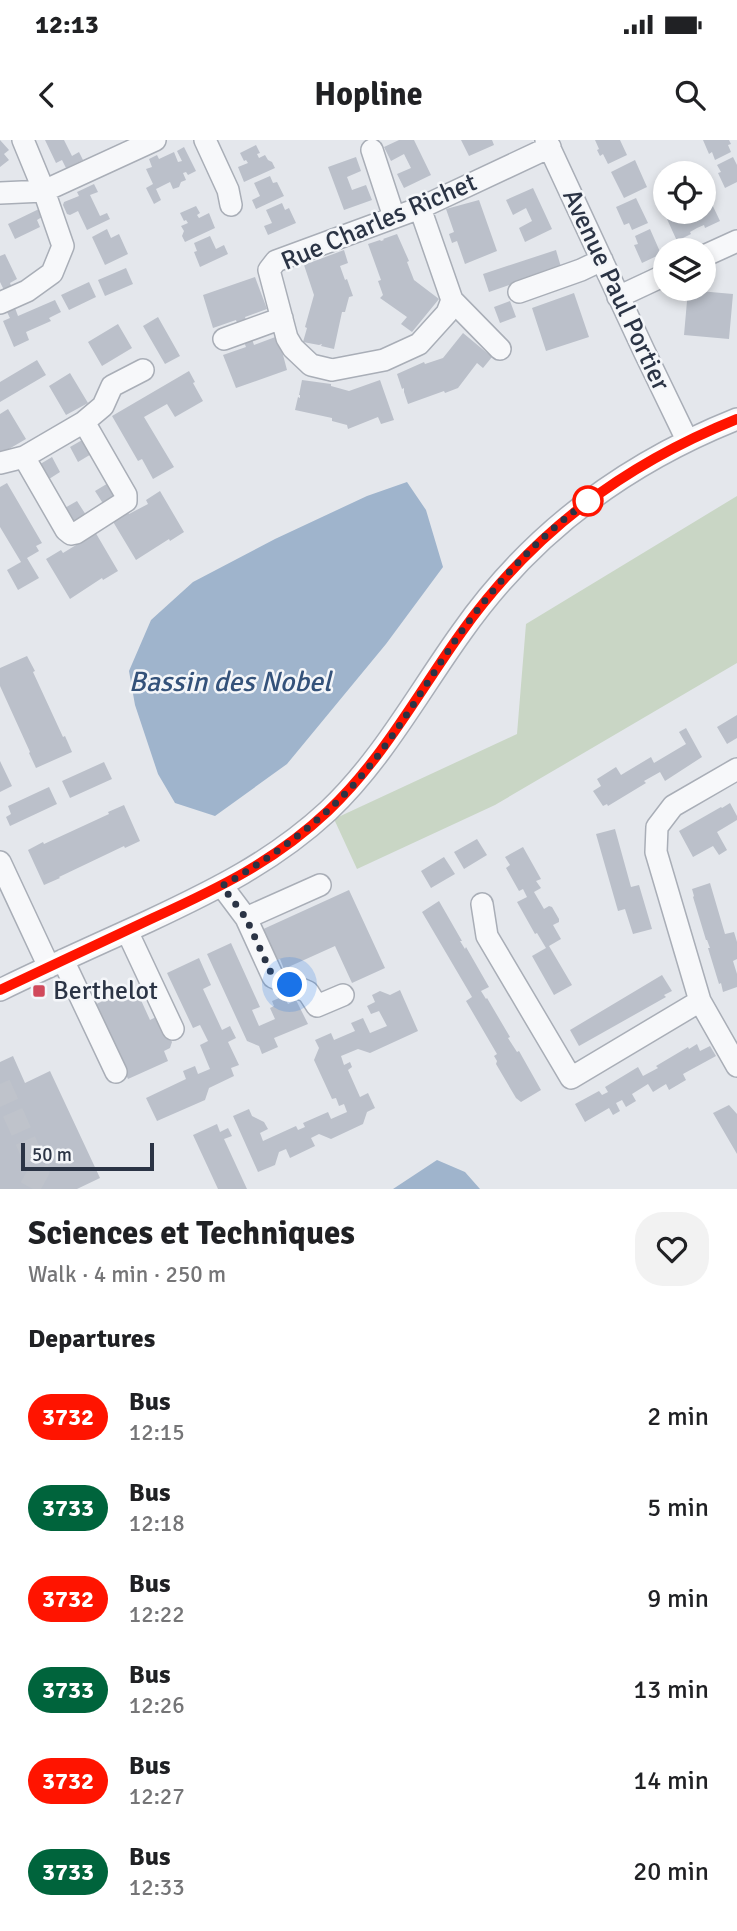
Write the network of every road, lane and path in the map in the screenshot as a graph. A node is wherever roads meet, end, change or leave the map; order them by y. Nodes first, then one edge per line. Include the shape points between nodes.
1 (23, 140) edge
2 (155, 140) edge
3 (205, 140) edge
4 (548, 144) edge
5 (372, 150) dead end
6 (44, 191) junction
7 (0, 193) edge
8 (231, 205) dead end
9 (420, 208) junction
10 (394, 217) junction
11 (737, 241) edge
12 (716, 251) edge
13 (601, 260) junction
14 (653, 281) edge
15 (519, 292) dead end
16 (450, 294) junction
17 (618, 297) junction
18 (0, 303) edge
19 (282, 318) junction
20 (224, 339) dead end
21 (500, 349) dead end
22 (143, 370) dead end
23 (737, 419) edge
24 (84, 422) junction
25 (687, 440) junction
26 (24, 457) junction
27 (0, 463) edge
28 (737, 769) edge
29 (0, 862) edge
30 (320, 885) dead end
31 (222, 886) junction
32 (482, 904) dead end
33 (246, 918) junction
34 (127, 931) junction
35 (56, 964) junction
36 (0, 990) edge
37 (343, 995) dead end
38 (699, 1001) junction
39 (173, 1029) dead end
40 (737, 1066) edge
41 (116, 1072) dead end

1 - 6 street
2 - 6 street
3 - 8 street
4 - 9 street, Rue Charles Richet
4 - 13 street, Avenue Paul Portier
5 - 10 street
6 - 7 street
6 - 18 street via 63,247 52,273
9 - 10 street, Rue Charles Richet
9 - 16 street
10 - 19 street, Rue Charles Richet via 276,261 269,270
11 - 12 street
13 - 15 street
13 - 17 street, Avenue Paul Portier
14 - 17 street
16 - 19 street, Rue Charles Richet via 447,313 419,344 384,360 332,370 311,365 293,348
16 - 21 street
17 - 25 street, Avenue Paul Portier
19 - 20 street
22 - 24 street via 112,386 103,406
23 - 25 street
24 - 26 street
24 - 26 street via 127,501 76,533 66,530
25 - 31 street via 595,496 534,547 476,612 372,762 330,809 264,862
26 - 27 street
28 - 38 street via 673,806 657,827 656,852
29 - 35 street
30 - 33 street
31 - 33 street
31 - 34 street
32 - 38 street via 486,936 571,1078
33 - 37 street via 273,977 308,992 317,1006
34 - 35 street
34 - 39 street
35 - 36 street
35 - 41 street
38 - 40 street

